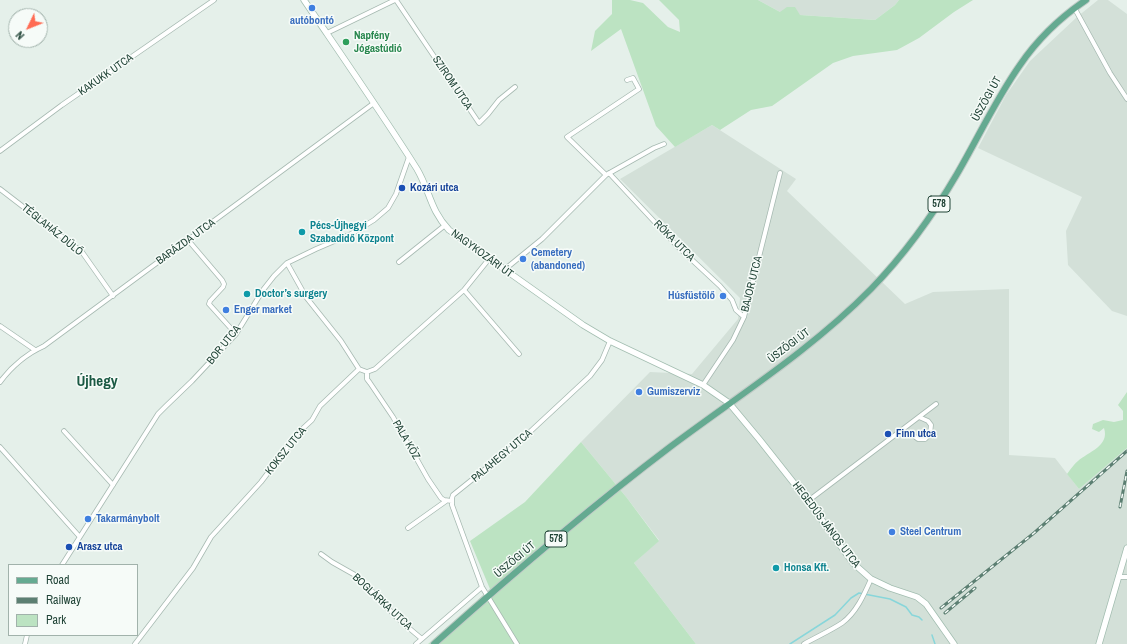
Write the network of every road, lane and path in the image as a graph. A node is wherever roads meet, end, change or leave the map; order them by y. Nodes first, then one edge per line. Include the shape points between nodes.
1 (214, 0) edge
2 (304, 0) edge
3 (396, 0) edge
4 (1086, 0) edge
5 (1075, 9) junction
6 (327, 33) junction
7 (627, 80) dead end
8 (515, 87) dead end
9 (1127, 99) edge
10 (374, 103) junction
11 (664, 144) dead end
12 (0, 151) edge
13 (409, 157) junction
14 (780, 173) dead end
15 (607, 174) junction
16 (0, 189) edge
17 (444, 226) junction
18 (188, 240) junction
19 (489, 259) junction
20 (399, 262) dead end
21 (287, 263) junction
22 (504, 270) junction
23 (464, 290) junction
24 (113, 296) junction
25 (744, 317) junction
26 (0, 326) edge
27 (236, 334) junction
28 (610, 341) junction
29 (35, 350) junction
30 (519, 354) dead end
31 (359, 369) junction
32 (367, 372) junction
33 (0, 382) edge
34 (702, 385) junction
35 (729, 403) junction
36 (936, 404) dead end
37 (919, 417) junction
38 (64, 431) dead end
39 (899, 432) junction
40 (0, 447) edge
41 (113, 485) junction
42 (449, 501) junction
43 (808, 501) junction
44 (408, 528) dead end
45 (79, 536) junction
46 (1127, 548) edge
47 (321, 554) dead end
48 (63, 564) edge
49 (1118, 577) junction
50 (1127, 577) edge
51 (871, 579) junction
52 (482, 587) junction
53 (488, 596) junction
54 (422, 639) junction
55 (135, 644) edge
56 (416, 644) edge
57 (434, 644) edge
58 (518, 644) edge
59 (804, 644) edge
60 (954, 644) edge
61 (1099, 644) edge

1 - 12 street, KAKUKK UTCA
2 - 6 street, NAGYKOZÁRI ÚT
3 - 6 street
3 - 8 street, SZIROM UTCA via 479,123 499,100
4 - 5 main road, ÜSZÖGI ÚT / 578
5 - 9 street
5 - 35 main road, ÜSZÖGI ÚT / 578 via 1051,29 1021,63 936,209 914,241 884,276 819,336
6 - 10 street, NAGYKOZÁRI ÚT
7 - 15 street, RÓKA UTCA via 633,78 638,89 567,137
10 - 13 street, NAGYKOZÁRI ÚT
10 - 18 street, BARÁZDA UTCA
11 - 15 street
13 - 17 street, NAGYKOZÁRI ÚT via 422,178
13 - 21 street, BOR UTCA via 393,201 382,214 351,234
14 - 25 street, BAJOR UTCA
15 - 22 street via 542,239
15 - 25 street, RÓKA UTCA via 720,286 732,300 736,310
16 - 24 street, TÉGLAHÁZ DŰLŐ via 82,252
17 - 19 street, NAGYKOZÁRI ÚT
17 - 20 street
18 - 24 street, BARÁZDA UTCA
18 - 27 street via 222,280 224,284 209,304
19 - 22 street, NAGYKOZÁRI ÚT
19 - 23 street
21 - 27 street, BOR UTCA via 263,290
21 - 31 street via 306,297 341,341
22 - 28 street, NAGYKOZÁRI ÚT
23 - 30 street
23 - 32 street via 375,369
24 - 29 street, BARÁZDA UTCA
25 - 34 street, BAJOR UTCA via 733,340
26 - 29 street
27 - 41 street, BOR UTCA via 158,414
28 - 34 street, NAGYKOZÁRI ÚT
28 - 42 street, PALAHEGY UTCA via 602,360 590,376 519,442
29 - 33 street, BARÁZDA UTCA via 10,368
31 - 32 street
31 - 55 street, KOKSZ UTCA via 320,406 312,420 299,432 261,482 211,537 193,568
32 - 42 street, PALA KÖZ via 370,383 393,417 428,479 441,498
34 - 35 street, NAGYKOZÁRI ÚT
35 - 43 street, HEGEDŰS JÁNOS UTCA
35 - 53 main road, ÜSZÖGI ÚT / 578 via 649,463
36 - 37 street
37 - 39 street
37 - 39 street via 931,425 930,434 925,439
38 - 41 street
39 - 43 street
40 - 45 street
41 - 45 street, BOR UTCA
42 - 44 street, PALAHEGY UTCA
42 - 52 street
43 - 51 street, HEGEDŰS JÁNOS UTCA via 853,563
45 - 48 street, BOR UTCA
46 - 49 street
47 - 54 street, BOGLÁRKA UTCA via 355,575 397,618
49 - 50 street
49 - 61 street
51 - 59 street via 852,612 842,622
51 - 60 street, HEGEDŰS JÁNOS UTCA via 921,599
52 - 53 street
52 - 54 street
53 - 57 main road, ÜSZÖGI ÚT / 578
53 - 58 street
54 - 56 street

